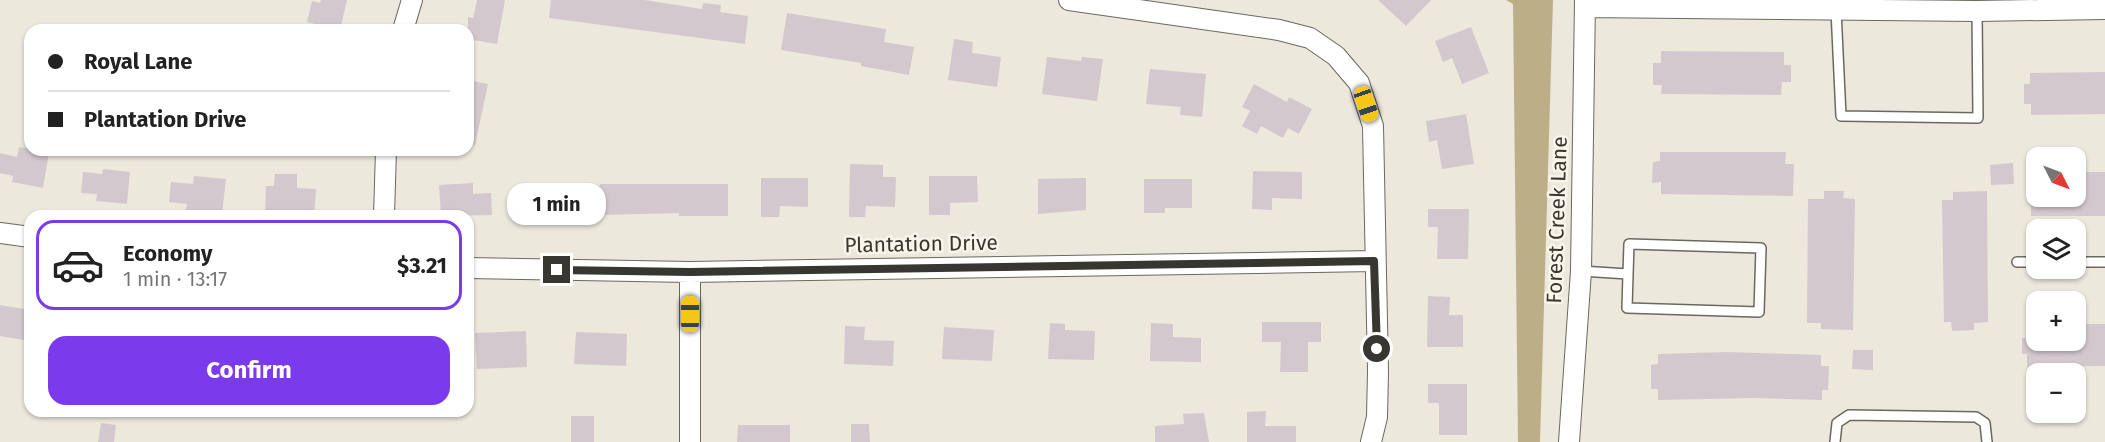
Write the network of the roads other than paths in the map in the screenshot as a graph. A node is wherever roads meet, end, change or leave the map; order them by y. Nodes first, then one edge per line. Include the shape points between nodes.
1 (412, 0) edge
2 (1069, 0) edge
3 (1585, 4) edge
4 (2105, 9) edge
5 (1836, 10) junction
6 (1977, 11) junction
7 (405, 24) edge
8 (386, 156) edge
9 (384, 210) edge
10 (0, 233) edge
11 (24, 236) edge
12 (1374, 261) junction
13 (2017, 262) dead end
14 (2026, 262) edge
15 (2086, 262) edge
16 (2105, 262) edge
17 (474, 268) edge
18 (1581, 271) junction
19 (690, 272) junction
20 (1628, 274) junction
21 (690, 442) edge
22 (1371, 442) edge
23 (1569, 442) edge
24 (1835, 442) edge
25 (1987, 442) edge

1 - 7 street
2 - 12 street via 1279,30 1310,38 1336,56 1359,83 1373,126
3 - 5 street
3 - 18 street, Forest Creek Lane
4 - 6 street
5 - 6 street
5 - 6 lane via 1841,116 1978,118
8 - 9 street
10 - 11 street
12 - 19 street, Plantation Drive
12 - 22 street via 1378,371 1377,417
13 - 14 lane
15 - 16 lane
17 - 19 street, Plantation Drive
18 - 20 lane
18 - 23 street, Forest Creek Lane
19 - 21 street
20 - 20 lane via 1627,308 1759,312 1761,248 1629,244
24 - 25 lane via 1837,423 1842,417 1861,415 1976,417 1985,423

